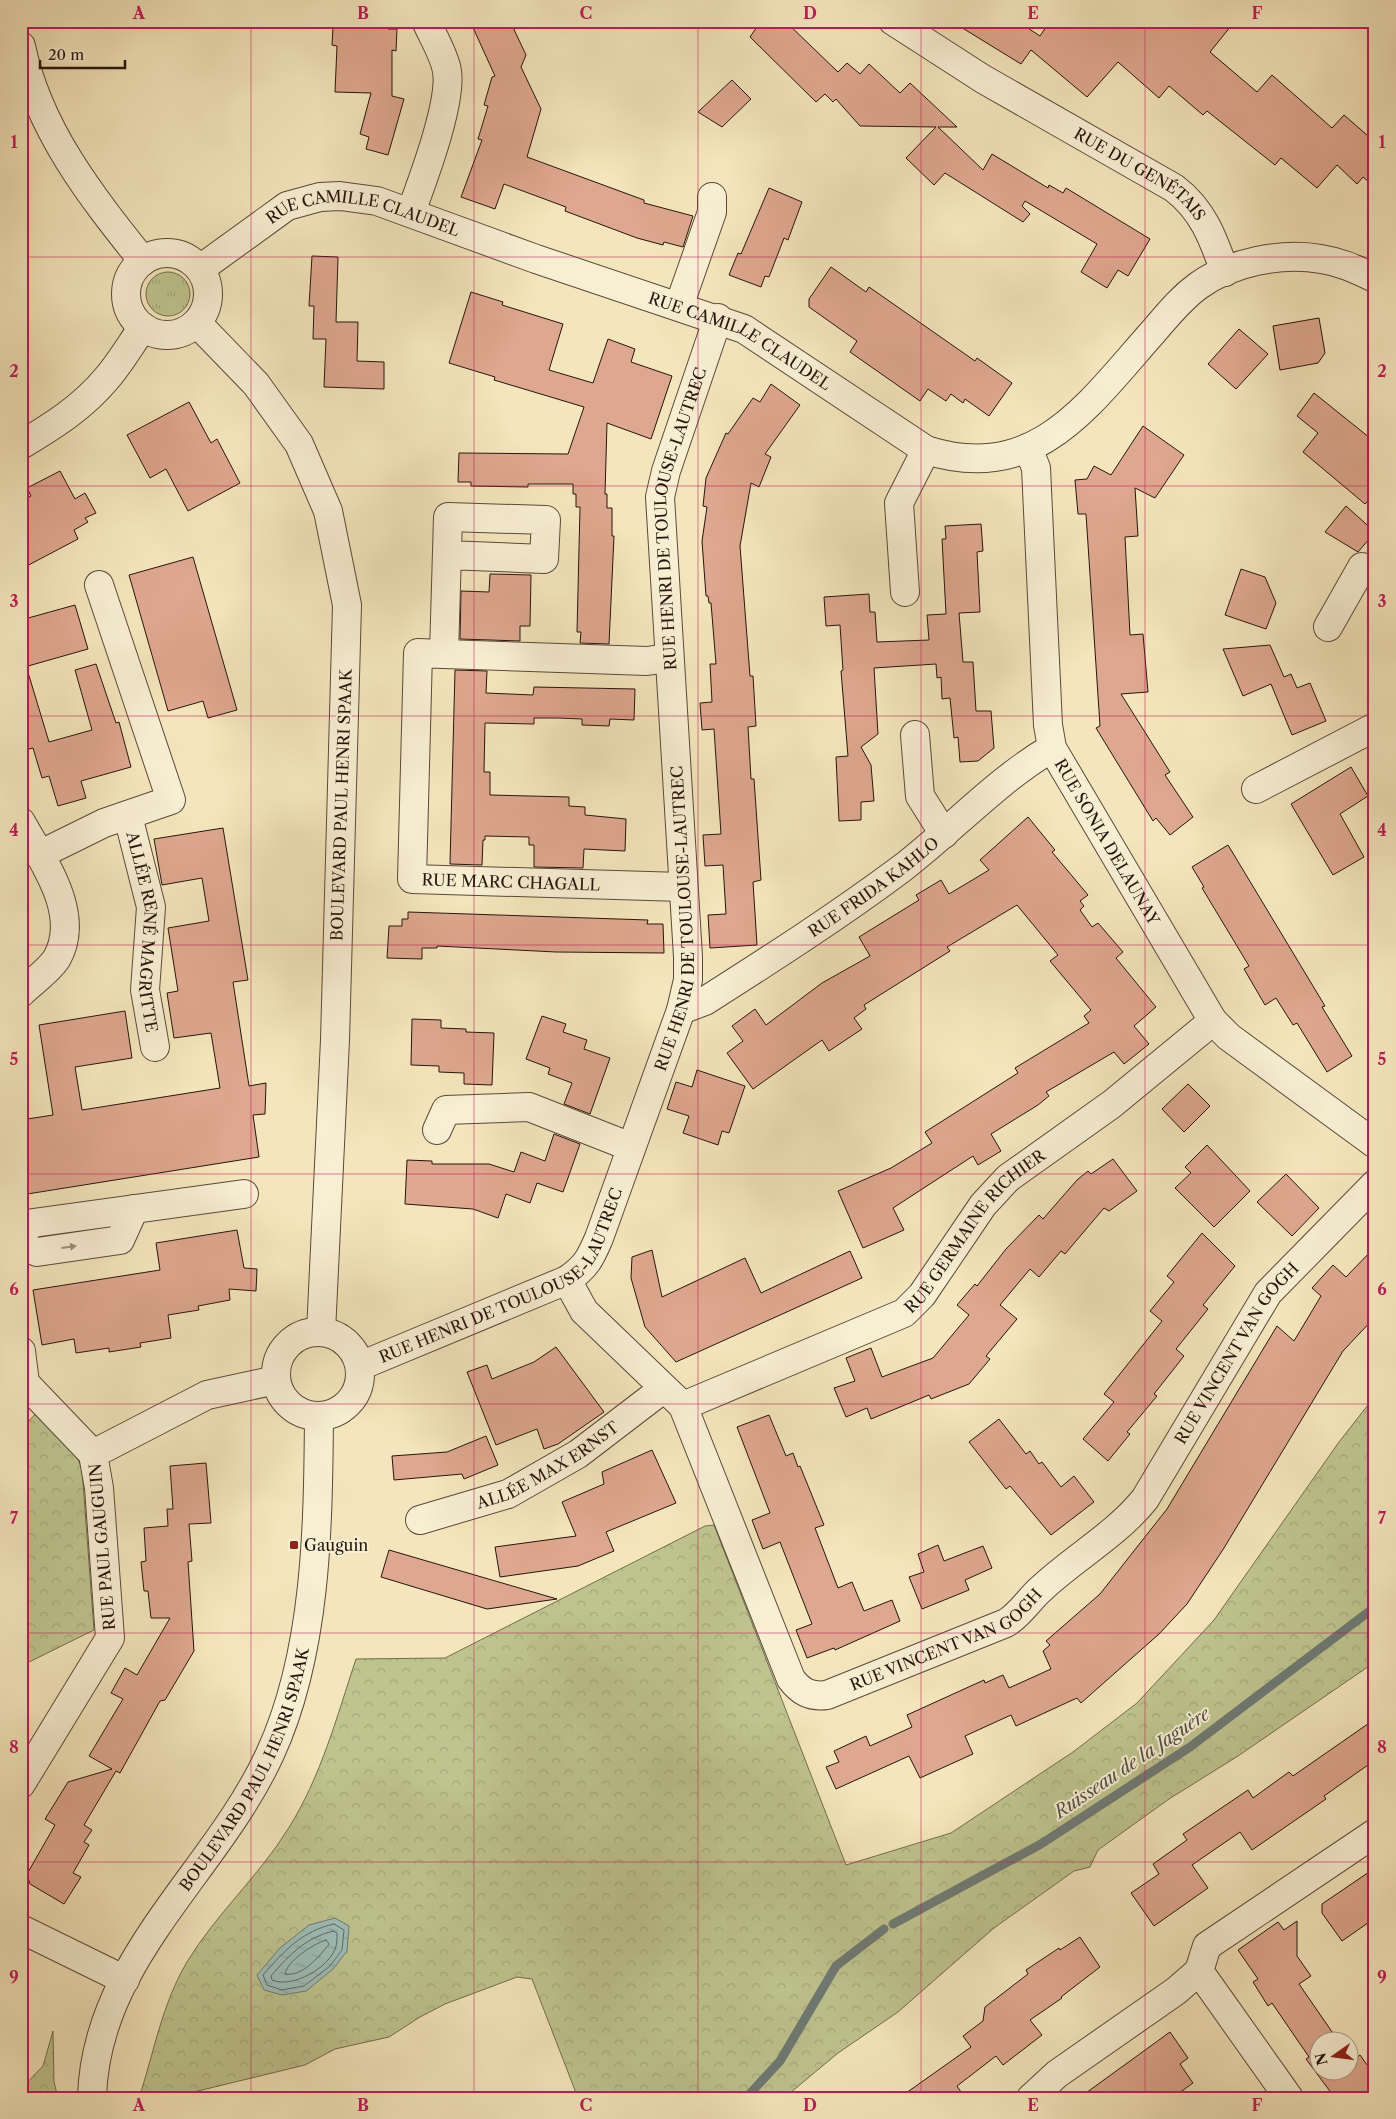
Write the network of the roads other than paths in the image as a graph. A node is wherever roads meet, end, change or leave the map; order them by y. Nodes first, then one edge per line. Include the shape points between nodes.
1 (426, 21) edge
2 (893, 21) edge
3 (21, 46) edge
4 (712, 197) dead end
5 (411, 212) junction
6 (143, 261) junction
7 (200, 269) junction
8 (1226, 272) junction
9 (1375, 278) edge
10 (679, 306) junction
11 (718, 318) junction
12 (197, 323) junction
13 (143, 327) junction
14 (21, 445) edge
15 (1028, 448) junction
16 (926, 450) junction
17 (447, 556) dead end
18 (1362, 567) dead end
19 (99, 585) dead end
20 (905, 592) dead end
21 (1328, 628) dead end
22 (444, 654) junction
23 (668, 658) junction
24 (1375, 727) edge
25 (915, 735) dead end
26 (1052, 748) junction
27 (1256, 789) dead end
28 (128, 816) junction
29 (21, 822) edge
30 (944, 834) junction
31 (39, 855) junction
32 (682, 887) junction
33 (21, 993) edge
34 (681, 1010) junction
35 (1213, 1021) junction
36 (155, 1047) dead end
37 (438, 1130) dead end
38 (1375, 1144) edge
39 (631, 1146) junction
40 (1375, 1184) edge
41 (244, 1194) dead end
42 (134, 1209) junction
43 (21, 1232) edge
44 (21, 1246) edge
45 (567, 1280) junction
46 (321, 1332) junction
47 (21, 1351) edge
48 (360, 1366) junction
49 (276, 1380) junction
50 (23, 1384) edge
51 (673, 1398) junction
52 (320, 1417) junction
53 (93, 1454) junction
54 (420, 1520) dead end
55 (21, 1784) edge
56 (1375, 1833) edge
57 (21, 1929) edge
58 (1199, 1971) junction
59 (125, 1980) junction
60 (92, 2098) edge
61 (1031, 2098) edge
62 (1289, 2098) edge

1 - 5 street via 447,69 447,96
2 - 8 street, RUE DU GENÉTAIS via 983,79 1174,188 1201,216
3 - 6 street via 43,114 68,161
4 - 10 street via 712,212
5 - 7 street, RUE CAMILLE CLAUDEL via 356,197 304,199 272,215
5 - 10 street, RUE CAMILLE CLAUDEL via 536,259
6 - 7 street via 157,254 173,253 191,260
6 - 13 street via 131,274 126,291 130,312
7 - 12 street via 209,298
8 - 9 street via 1272,259 1299,257 1349,266
8 - 15 street, RUE CAMILLE CLAUDEL via 1199,285 1179,302 1078,416 1054,436
10 - 11 street, RUE CAMILLE CLAUDEL
11 - 16 street, RUE CAMILLE CLAUDEL via 759,338
11 - 23 street, RUE HENRI DE TOULOUSE-LAUTREC via 666,470 660,497
12 - 13 street via 182,333 168,336 152,333
12 - 46 street, BOULEVARD PAUL HENRI SPAAK via 256,384 299,444 328,511 347,605 335,1040
13 - 14 street via 107,378 80,406
15 - 16 street, RUE CAMILLE CLAUDEL via 973,460
15 - 26 street, RUE SONIA DELAUNAY via 1036,468 1048,725
16 - 20 street via 899,503
17 - 22 street
18 - 21 street
19 - 28 street, ALLÉE RENÉ MAGRITTE via 171,800
22 - 23 street, RUE MARC CHAGALL via 647,661
22 - 32 street, RUE MARC CHAGALL via 418,653 412,879
23 - 32 street, RUE HENRI DE TOULOUSE-LAUTREC
24 - 27 street
25 - 30 street via 920,796
26 - 30 street, RUE FRIDA KAHLO via 1027,762
26 - 35 street, RUE SONIA DELAUNAY
28 - 31 street, ALLÉE RENÉ MAGRITTE via 104,823
28 - 36 street, ALLÉE RENÉ MAGRITTE via 151,906 145,990
29 - 31 street
30 - 34 street, RUE FRIDA KAHLO via 900,870 759,967 705,1002
31 - 33 street via 54,882 66,926 56,958
32 - 34 street, RUE HENRI DE TOULOUSE-LAUTREC via 688,980
34 - 39 street, RUE HENRI DE TOULOUSE-LAUTREC
35 - 38 street, RUE SONIA DELAUNAY via 1229,1037
35 - 51 street, RUE GERMAINE RICHIER via 1112,1104 1008,1178 982,1205 922,1295 904,1313
37 - 39 street via 446,1110 530,1107
39 - 45 street, RUE HENRI DE TOULOUSE-LAUTREC via 589,1262
40 - 51 street, RUE VINCENT VAN GOGH via 1268,1293 1132,1516 1042,1588 1006,1623 827,1695 809,1694 799,1689 791,1678
41 - 42 street
42 - 43 street via 33,1223
44 -> 42 street via 37,1252 120,1240
45 - 48 street, RUE HENRI DE TOULOUSE-LAUTREC
45 - 51 street, RUE VINCENT VAN GOGH via 584,1311
46 - 48 street via 345,1342
46 - 49 street via 302,1335 286,1346 278,1361
47 - 50 street
48 - 52 street via 360,1383 352,1400 338,1412
49 - 52 street via 283,1398 293,1408 305,1415
49 - 53 street, RUE PAUL GAUGUIN via 208,1395
50 - 53 street
51 - 54 street, ALLÉE MAX ERNST via 508,1494
52 - 59 street, BOULEVARD PAUL HENRI SPAAK via 310,1608 286,1713 249,1795 222,1837 157,1923
53 - 55 street, RUE PAUL GAUGUIN via 99,1488 110,1638
56 - 58 street via 1207,1946
57 - 59 street
58 - 61 street via 1176,1991 1057,2074
58 - 62 street
59 - 60 street, BOULEVARD PAUL HENRI SPAAK via 109,2012 98,2046 92,2072

